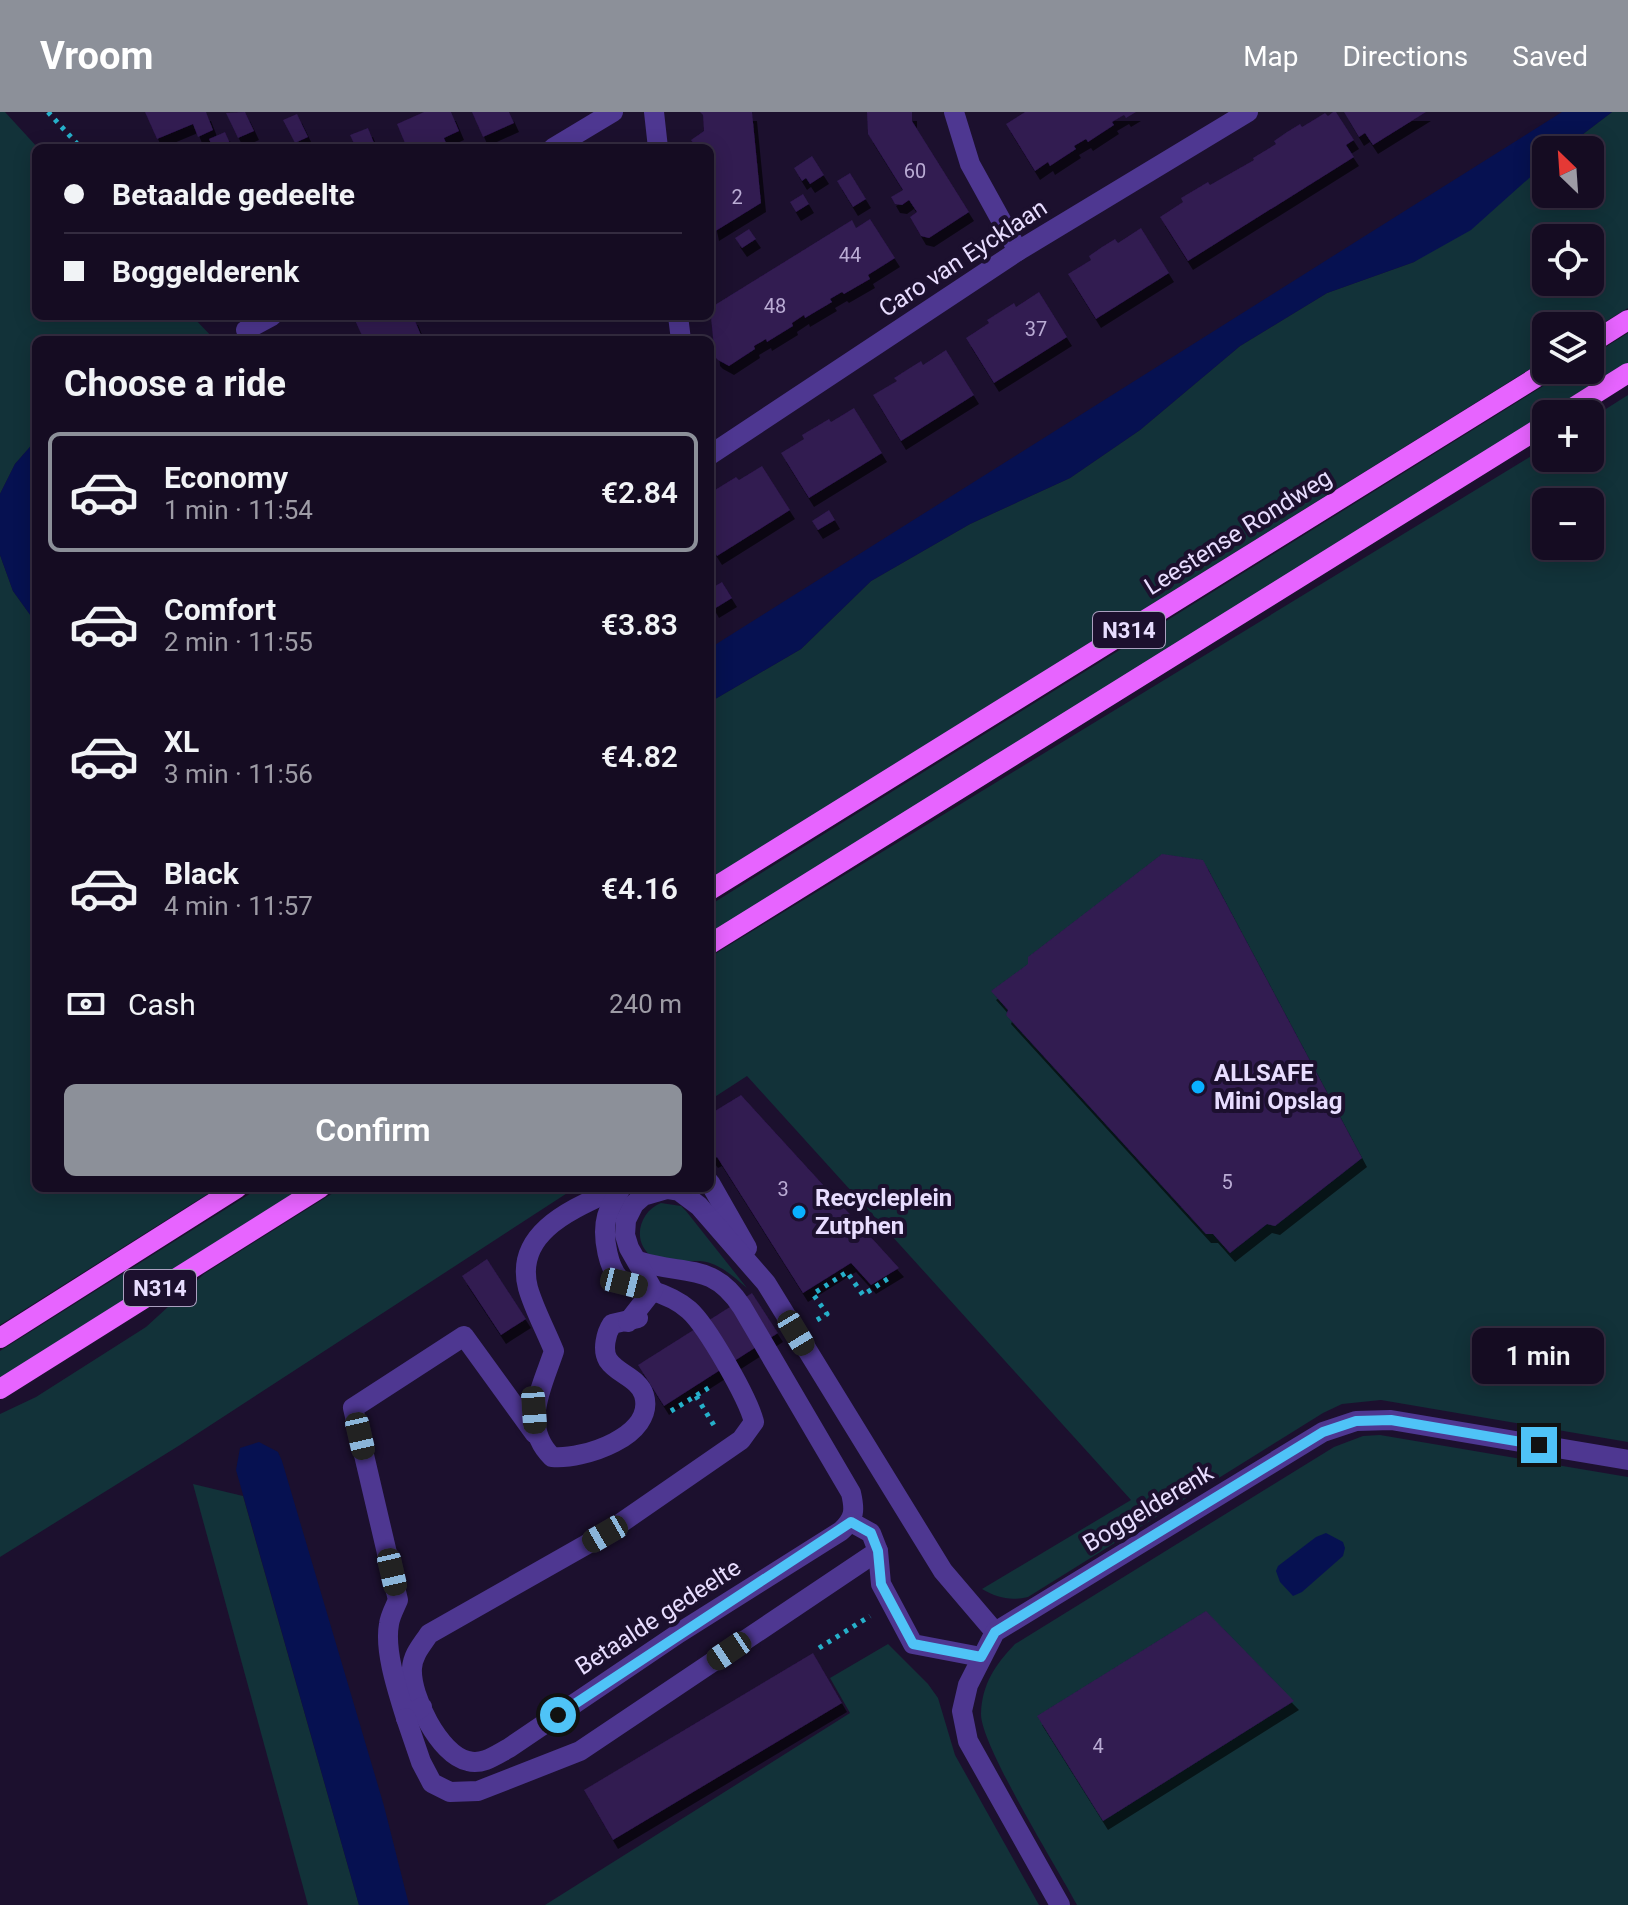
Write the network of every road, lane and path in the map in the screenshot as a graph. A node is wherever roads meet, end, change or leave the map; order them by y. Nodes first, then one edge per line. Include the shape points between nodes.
1 (48, 112) edge
2 (613, 112) edge
3 (654, 112) edge
4 (954, 112) edge
5 (1248, 112) edge
6 (77, 144) edge
7 (560, 144) edge
8 (658, 144) edge
9 (1018, 251) junction
10 (265, 320) edge
11 (1628, 320) edge
12 (246, 330) dead end
13 (1604, 335) edge
14 (1628, 373) edge
15 (1532, 380) edge
16 (1585, 400) edge
17 (1532, 433) edge
18 (714, 452) edge
19 (714, 888) edge
20 (714, 942) edge
21 (714, 1190) edge
22 (231, 1192) edge
23 (314, 1192) edge
24 (612, 1192) edge
25 (618, 1192) edge
26 (652, 1192) edge
27 (680, 1192) edge
28 (638, 1261) junction
29 (766, 1283) junction
30 (653, 1290) junction
31 (673, 1300) junction
32 (628, 1322) junction
33 (0, 1338) edge
34 (0, 1389) edge
35 (696, 1396) dead end
36 (535, 1434) junction
37 (728, 1448) junction
38 (1628, 1460) edge
39 (851, 1522) junction
40 (878, 1551) junction
41 (995, 1632) junction
42 (981, 1657) junction
43 (414, 1713) junction
44 (1060, 1905) edge

1 - 6 path
2 - 7 street
3 - 8 street
4 - 9 street via 970,164
5 - 9 street, Caro van Eycklaan
9 - 18 street, Caro van Eycklaan
10 - 12 street
11 - 13 main road
14 - 16 main road
15 - 19 main road, Leestense Rondweg / N314
17 - 20 main road, N314
21 - 29 street
22 - 33 main road, N314
23 - 34 main road, N314
24 - 36 street via 547,1226 529,1253 528,1287 554,1351 534,1410
25 - 30 street, Betaalde gedeelte via 605,1228 609,1257 624,1283
26 - 28 street via 634,1204 626,1220 625,1235
27 - 29 street
28 - 30 street
28 - 39 street via 713,1277 726,1285 851,1493
29 - 41 street via 943,1571
30 - 31 street, Betaalde gedeelte
30 - 32 street
31 - 32 street
31 - 37 street, Betaalde gedeelte via 695,1316 751,1407 754,1422
32 - 36 street via 612,1324 605,1349 608,1360 644,1396 638,1426 597,1451 566,1458 552,1457
35 - 37 path
36 - 43 street via 464,1336 353,1408 398,1600 388,1635 395,1684
37 - 43 street, Betaalde gedeelte via 605,1534 429,1634 412,1669
38 - 41 street, Boggelderenk via 1391,1420 1356,1421 1323,1432
39 - 40 street via 871,1533
39 - 43 street, Betaalde gedeelte via 484,1761 455,1756
40 - 42 street via 881,1584 913,1644
40 - 43 street via 580,1751 478,1791 450,1792 432,1783 421,1762
41 - 42 street, Boggelderenk
42 - 44 street, Boggelderenk via 962,1711 968,1741

